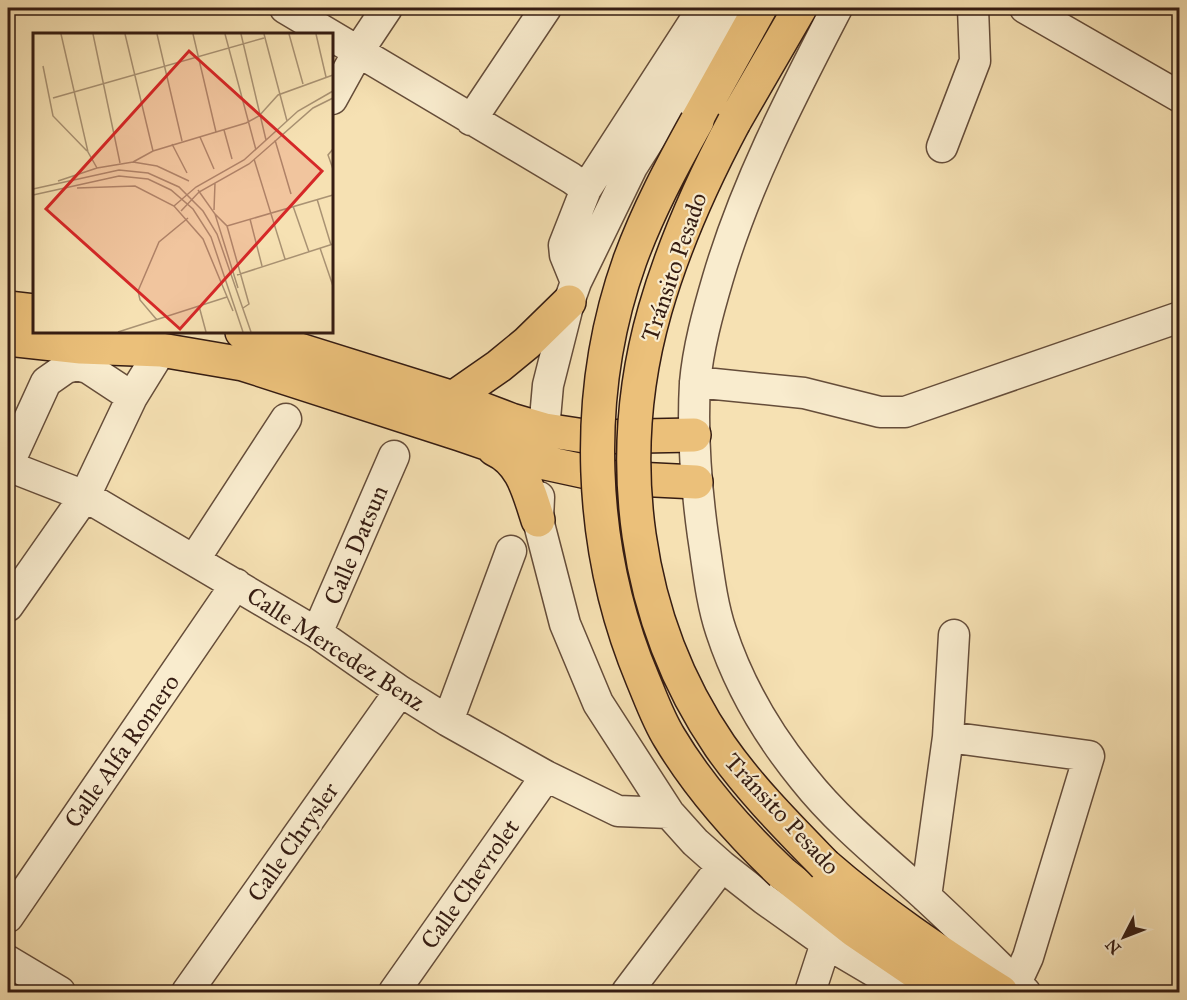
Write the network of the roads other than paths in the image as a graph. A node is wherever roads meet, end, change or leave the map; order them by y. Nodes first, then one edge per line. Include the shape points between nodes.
1 (285, 8) edge
2 (387, 8) edge
3 (546, 8) edge
4 (703, 8) edge
5 (733, 8) edge
6 (760, 8) edge
7 (800, 8) edge
8 (837, 8) edge
9 (973, 8) edge
10 (1025, 8) edge
11 (329, 33) edge
12 (333, 35) edge
13 (359, 50) junction
14 (1178, 94) edge
15 (333, 97) edge
16 (471, 120) junction
17 (942, 147) dead end
18 (586, 189) junction
19 (572, 292) junction
20 (8, 308) edge
21 (33, 311) edge
22 (1179, 317) edge
23 (245, 333) edge
24 (8, 339) edge
25 (160, 350) junction
26 (79, 356) junction
27 (695, 382) junction
28 (132, 398) junction
29 (453, 398) junction
30 (286, 419) dead end
31 (545, 430) junction
32 (460, 434) junction
33 (694, 435) junction
34 (394, 456) dead end
35 (541, 462) junction
36 (8, 465) edge
37 (696, 482) junction
38 (85, 496) junction
39 (538, 520) junction
40 (511, 552) dead end
41 (194, 560) junction
42 (236, 585) junction
43 (8, 606) edge
44 (317, 633) junction
45 (954, 635) dead end
46 (400, 691) junction
47 (448, 722) junction
48 (948, 737) junction
49 (546, 776) junction
50 (669, 813) junction
51 (722, 866) junction
52 (926, 897) junction
53 (8, 917) edge
54 (826, 943) junction
55 (8, 961) edge
56 (1014, 989) edge
57 (60, 993) edge
58 (187, 993) edge
59 (394, 993) edge
60 (627, 993) edge
61 (810, 993) edge
62 (909, 993) edge
63 (945, 993) edge

1 - 11 street
2 - 13 street
3 - 16 street
4 - 18 street
5 - 19 street via 632,167
6 - 63 main road, Tránsito Pesado, bridge via 654,201 616,310 601,404 598,481 615,599 628,643 660,720 702,787 782,873 854,930
7 - 56 main road, Tránsito Pesado, bridge via 710,167 652,320 635,425 633,486 641,557 661,629 687,691 720,746 781,820 825,865 920,940
8 - 27 street via 753,179 729,240 706,319
9 - 17 street via 975,61
10 - 14 street
12 - 13 street
13 - 15 street
13 - 16 street
16 - 18 street
18 - 19 street via 564,245
19 - 29 main road via 513,354
19 - 31 street via 548,386
20 - 21 main road
22 - 27 street via 905,412 880,412 804,393
23 - 29 main road
24 - 26 main road
25 - 26 main road
25 - 28 street
25 - 32 main road via 243,364
26 - 28 street via 88,368
26 - 36 street via 46,382
27 - 33 street
28 - 38 street
29 - 31 main road
30 - 41 street
31 - 33 main road via 591,438
31 - 35 street
32 - 35 main road
32 - 39 main road via 501,452 523,474
33 - 37 street
34 - 44 street, Calle Datsun
35 - 37 main road via 615,478
35 - 39 street
36 - 38 street, Calle Mercedez Benz
37 - 52 street via 710,585 721,630 761,720 823,801
38 - 41 street, Calle Mercedez Benz
38 - 43 street
39 - 50 street via 566,624 598,704
40 - 47 street
41 - 42 street, Calle Mercedez Benz
42 - 44 street, Calle Mercedez Benz
42 - 53 street, Calle Alfa Romero
44 - 46 street, Calle Mercedez Benz
45 - 48 street
46 - 47 street, Calle Mercedez Benz
46 - 58 street, Calle Chrysler
47 - 49 street, Calle Mercedez Benz
48 - 52 street
48 - 56 street via 1089,756 1028,957
49 - 50 street, Calle Mercedez Benz via 618,811
49 - 59 street, Calle Chevrolet
50 - 51 street
51 - 54 street
51 - 60 street
52 - 56 street
54 - 61 street
54 - 62 street
55 - 57 street

